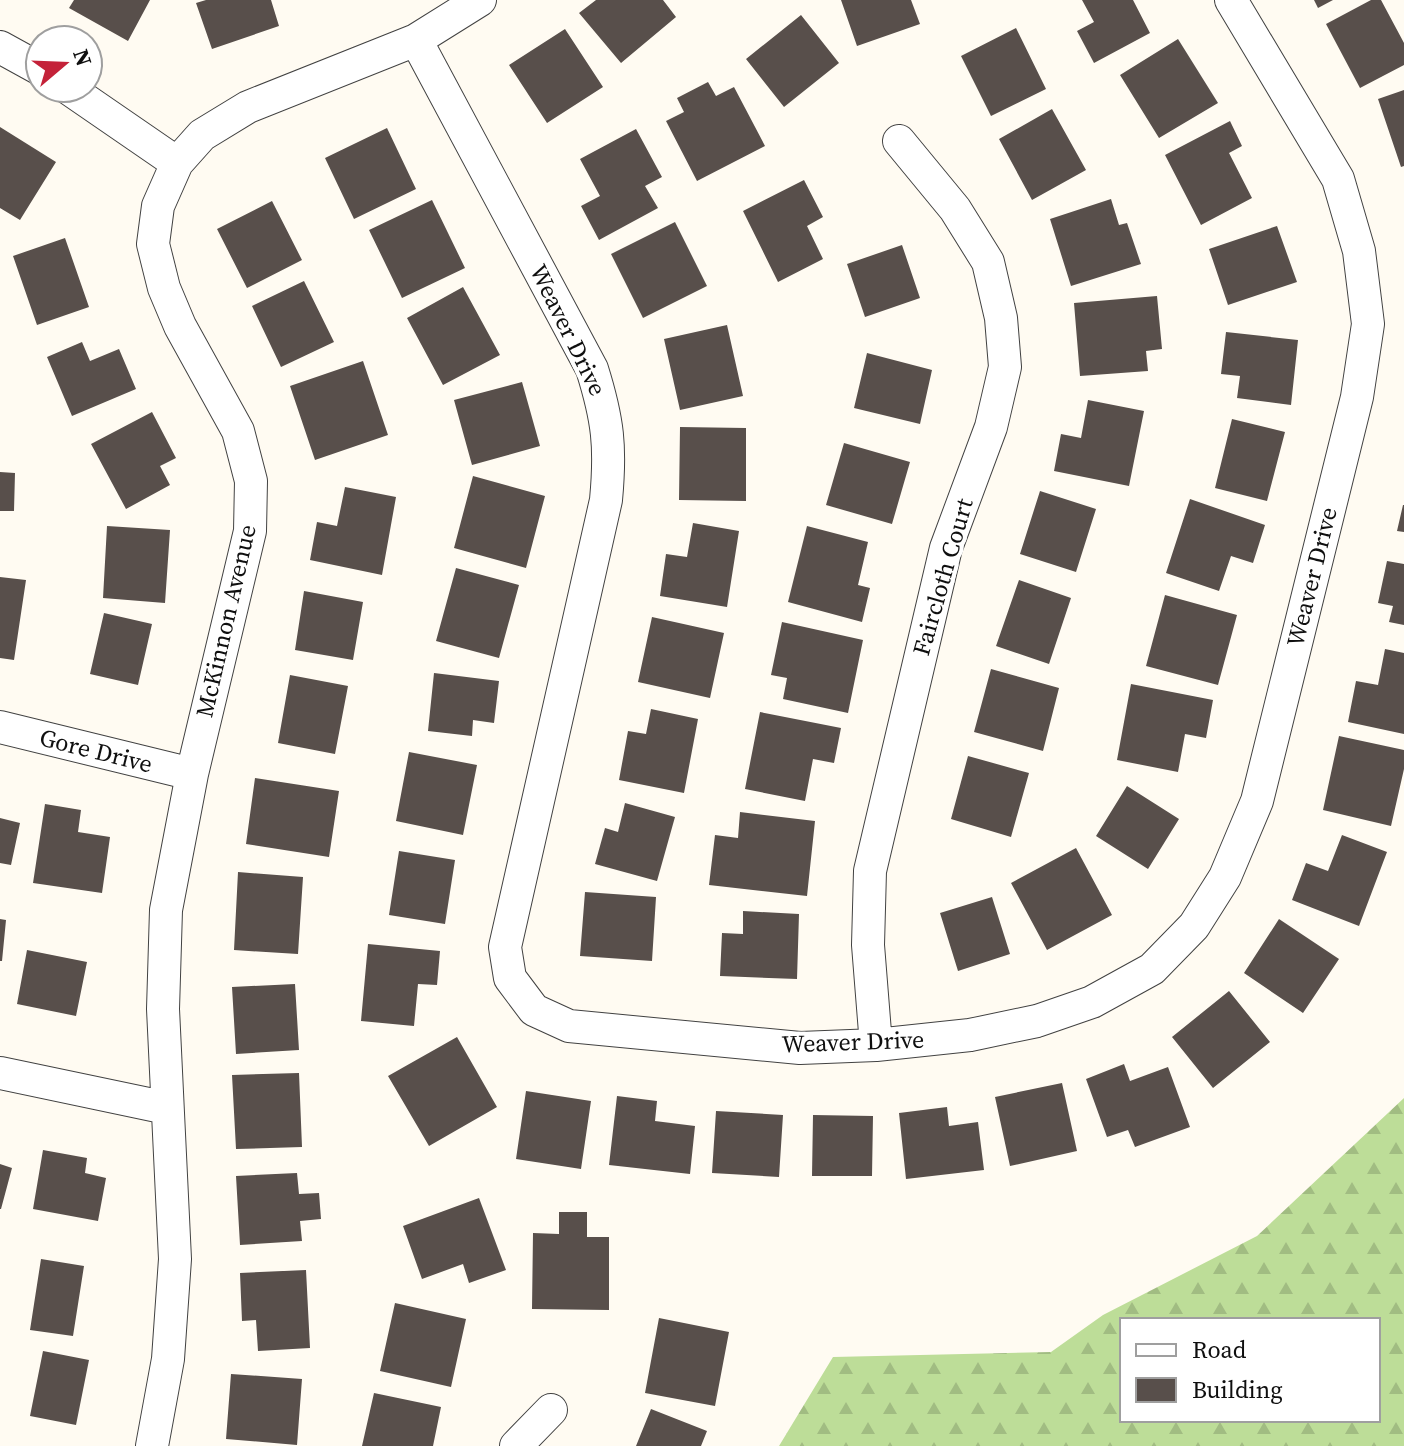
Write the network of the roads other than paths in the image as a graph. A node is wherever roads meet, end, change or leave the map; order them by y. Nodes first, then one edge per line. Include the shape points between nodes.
1 (480, 0) edge
2 (1231, 0) edge
3 (416, 40) junction
4 (0, 47) edge
5 (24, 60) edge
6 (91, 104) edge
7 (899, 141) dead end
8 (177, 163) junction
9 (0, 727) edge
10 (192, 774) junction
11 (876, 1045) junction
12 (0, 1073) edge
13 (167, 1108) junction
14 (551, 1410) dead end
15 (152, 1446) edge
16 (516, 1446) edge

1 - 3 street, McKinnon Avenue
2 - 11 street, Weaver Drive via 1338,179 1359,251 1368,324 1357,397 1257,801 1225,877 1194,926 1152,969 1092,1002 1037,1021
3 - 8 street, McKinnon Avenue via 248,107 202,135
3 - 11 street, Weaver Drive via 592,369 605,410 610,457 606,500 505,947 510,978 534,1010 569,1026 800,1048
4 - 5 street
6 - 8 street
7 - 11 street, Faircloth Court via 955,209 988,262 1005,367 991,427 946,548 870,871 868,945
8 - 10 street, McKinnon Avenue via 158,206 153,244 180,326 238,431 251,481 250,531
9 - 10 street, Gore Drive
10 - 13 street, McKinnon Avenue via 166,910
12 - 13 street
13 - 15 street, McKinnon Avenue via 175,1259 168,1359
14 - 16 street

